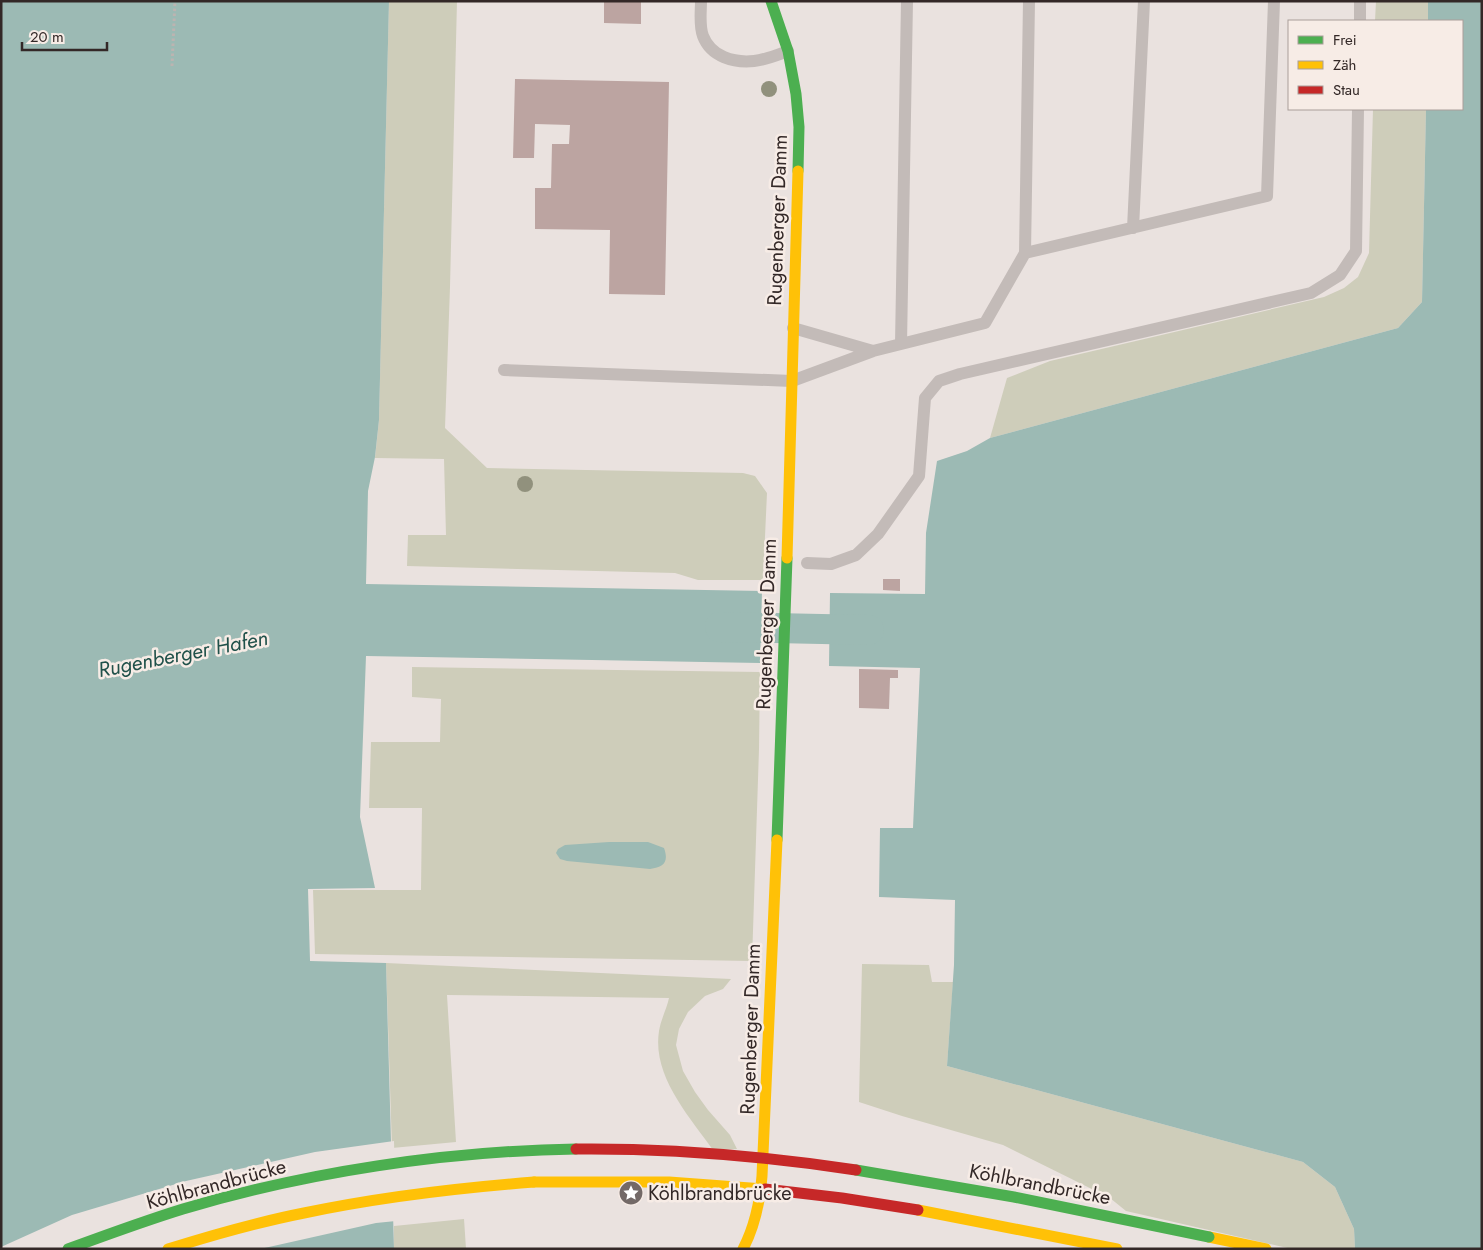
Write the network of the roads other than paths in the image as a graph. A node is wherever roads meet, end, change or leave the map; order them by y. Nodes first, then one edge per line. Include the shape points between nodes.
1 (701, 1) edge
2 (771, 1) edge
3 (907, 1) edge
4 (1029, 1) edge
5 (1144, 1) edge
6 (1274, 1) edge
7 (1360, 1) edge
8 (1360, 20) edge
9 (788, 51) junction
10 (1358, 110) edge
11 (1133, 228) junction
12 (1025, 254) junction
13 (793, 328) junction
14 (901, 344) junction
15 (873, 351) junction
16 (504, 370) dead end
17 (792, 381) junction
18 (807, 563) dead end
19 (68, 1249) edge
20 (168, 1249) edge
21 (743, 1249) edge
22 (1117, 1249) edge
23 (1266, 1249) edge

1 - 9 lane via 703,36 715,54 733,61 755,61
2 - 9 main road, Rugenberger Damm
3 - 14 lane
4 - 12 lane
5 - 11 lane
6 - 11 lane via 1267,196
7 - 8 lane
9 - 13 main road, Rugenberger Damm via 799,127
10 - 18 lane via 1356,251 1340,275 1311,293 939,381 925,398 919,476 878,534 856,555 831,564
11 - 12 lane
12 - 14 lane via 985,323
13 - 15 lane
13 - 17 main road, Rugenberger Damm
14 - 15 lane
15 - 17 lane
16 - 17 lane
17 - 21 main road, Rugenberger Damm via 764,1160 761,1195
19 - 23 main road, Köhlbrandbrücke, bridge via 217,1200 305,1179 430,1159 494,1153 621,1149 753,1157 924,1180
20 - 22 main road, bridge via 302,1213 418,1192 584,1180 693,1183 818,1194

